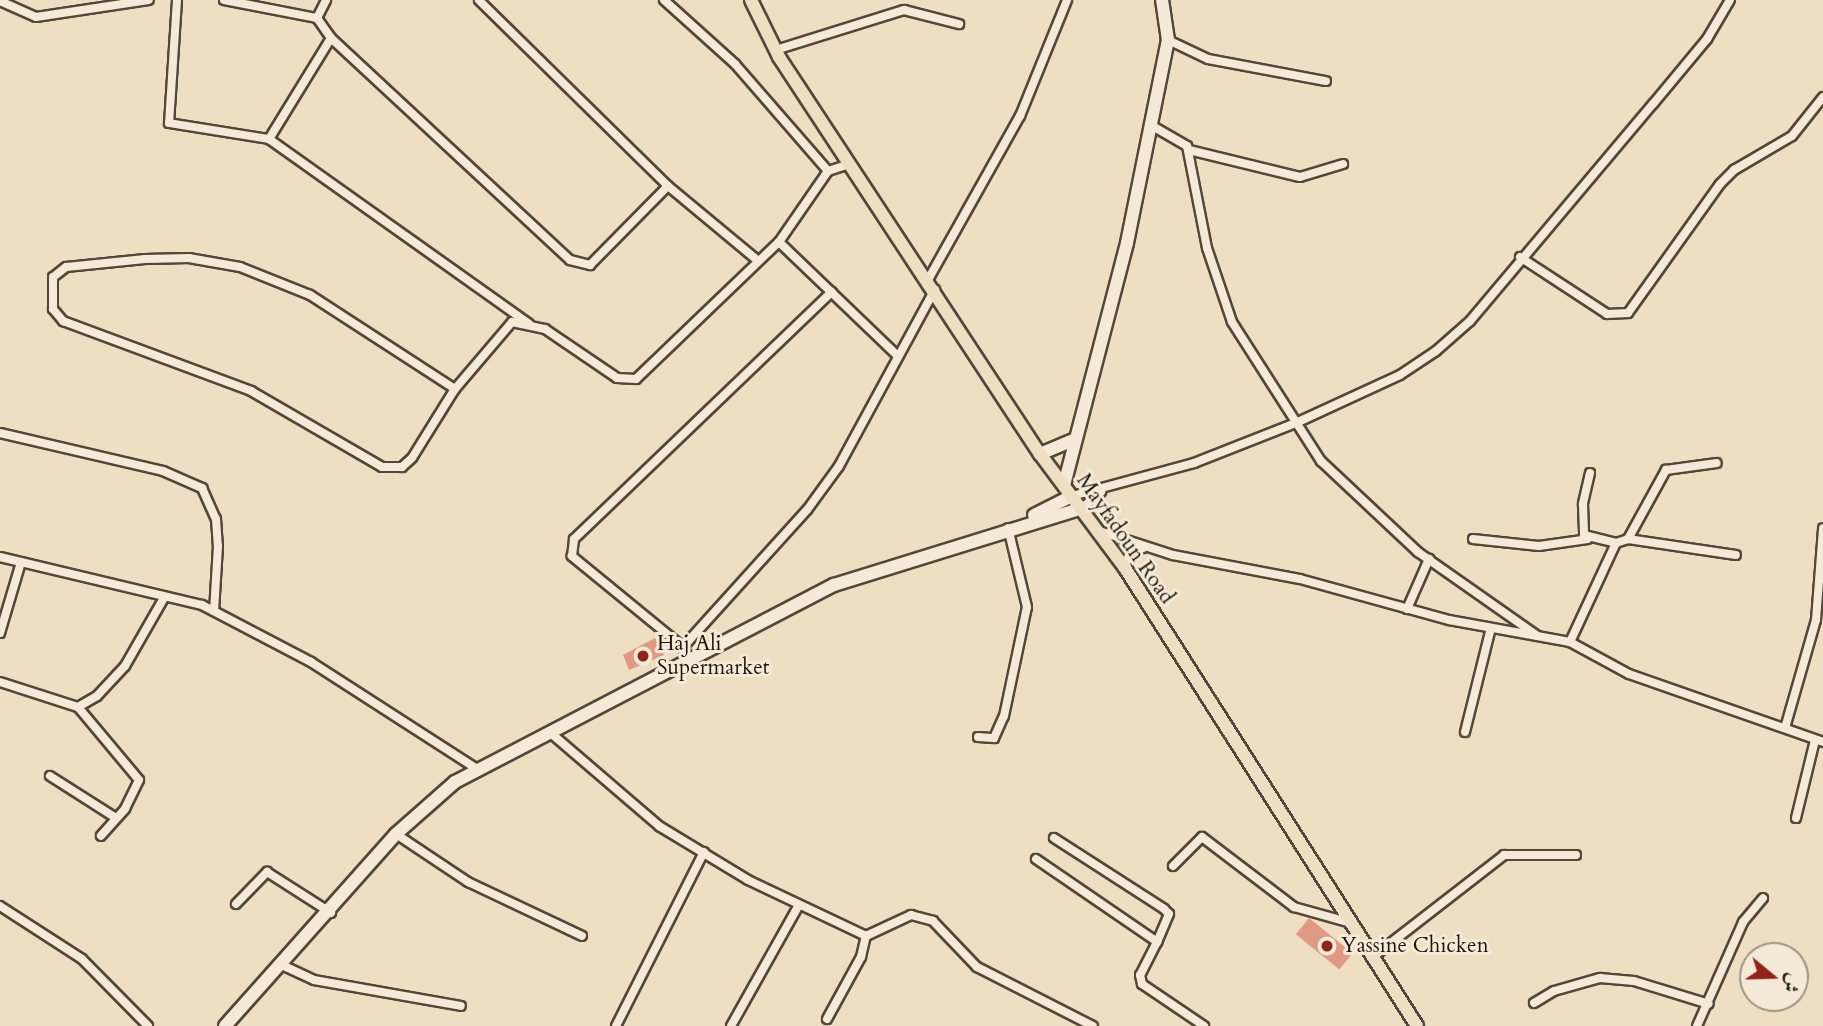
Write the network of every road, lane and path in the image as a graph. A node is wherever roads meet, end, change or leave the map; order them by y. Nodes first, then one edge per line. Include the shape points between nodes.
1 (149, 0) edge
2 (177, 0) edge
3 (224, 0) edge
4 (326, 0) edge
5 (479, 0) edge
6 (664, 0) edge
7 (751, 0) edge
8 (759, 0) edge
9 (1067, 0) edge
10 (1162, 0) edge
11 (1730, 0) edge
12 (0, 1) edge
13 (317, 18) junction
14 (959, 24) dead end
15 (331, 38) junction
16 (1167, 40) junction
17 (782, 48) junction
18 (795, 78) junction
19 (1326, 81) dead end
20 (1823, 97) edge
21 (1149, 124) junction
22 (269, 139) junction
23 (1189, 150) junction
24 (849, 164) junction
25 (1343, 164) dead end
26 (828, 171) junction
27 (668, 186) junction
28 (779, 242) junction
29 (1520, 257) junction
30 (757, 260) junction
31 (932, 284) junction
32 (832, 292) junction
33 (532, 326) junction
34 (897, 355) junction
35 (455, 389) junction
36 (1298, 422) junction
37 (0, 433) edge
38 (1076, 439) junction
39 (1041, 454) junction
40 (1717, 463) dead end
41 (1591, 473) dead end
42 (1068, 490) junction
43 (1103, 490) junction
44 (1082, 508) junction
45 (1008, 528) junction
46 (1823, 528) edge
47 (1099, 531) junction
48 (1473, 539) dead end
49 (1588, 539) junction
50 (1628, 539) junction
51 (1616, 543) junction
52 (1150, 548) junction
53 (1737, 555) dead end
54 (0, 557) edge
55 (1429, 559) junction
56 (21, 562) junction
57 (1125, 568) junction
58 (163, 598) junction
59 (1820, 600) edge
60 (1408, 609) junction
61 (214, 611) junction
62 (1492, 628) junction
63 (0, 633) edge
64 (1540, 638) junction
65 (1570, 642) junction
66 (683, 647) junction
67 (689, 662) junction
68 (0, 682) edge
69 (78, 706) junction
70 (1786, 728) junction
71 (1465, 732) dead end
72 (553, 735) junction
73 (978, 737) dead end
74 (1819, 741) edge
75 (477, 769) junction
76 (50, 776) dead end
77 (116, 818) junction
78 (1796, 818) dead end
79 (396, 834) junction
80 (101, 836) dead end
81 (1054, 838) dead end
82 (704, 852) junction
83 (1576, 855) dead end
84 (1036, 859) dead end
85 (1173, 866) dead end
86 (1763, 898) dead end
87 (236, 904) dead end
88 (799, 905) junction
89 (0, 906) edge
90 (331, 913) junction
91 (1351, 923) junction
92 (582, 936) dead end
93 (866, 936) junction
94 (1157, 942) junction
95 (1374, 956) junction
96 (284, 966) junction
97 (1534, 1003) dead end
98 (1709, 1004) junction
99 (461, 1006) dead end
100 (827, 1019) dead end
101 (148, 1026) edge
102 (225, 1026) edge
103 (616, 1026) edge
104 (731, 1026) edge
105 (1093, 1026) edge
106 (1204, 1026) edge
107 (1417, 1026) edge
108 (1697, 1026) edge

1 - 12 street via 36,18
2 - 22 street via 169,123
3 - 13 street
4 - 13 street
5 - 27 street
6 - 26 street via 735,64
7 - 18 main road, Mayfadoun Road
8 - 17 main road, Mayfadoun Road
9 - 31 street via 1020,116
10 - 16 street
11 - 29 street via 1707,39
13 - 15 street
14 - 17 street via 904,10
15 - 22 street
15 - 27 street via 570,260 590,265
16 - 19 street via 1208,59
16 - 21 street
17 - 18 main road, Mayfadoun Road
18 - 24 main road, Mayfadoun Road
20 - 29 street via 1792,136 1734,170 1720,184 1628,313 1607,314
21 - 23 street
21 - 38 street via 1124,258
22 - 33 street
23 - 25 street via 1300,177
23 - 36 street via 1207,247 1232,322
24 - 26 street
24 - 31 main road, Mayfadoun Road
26 - 28 street
27 - 30 street
28 - 30 street
28 - 32 street
29 - 36 street via 1470,321 1436,351 1400,375
30 - 33 street via 636,379 617,378 556,335
31 - 34 street
31 - 39 main road, Mayfadoun Road
32 - 34 street
32 - 66 street via 575,539 572,556
33 - 35 street via 512,322
34 - 66 street via 839,466 807,510
35 - 35 street via 412,458 402,467 382,467 251,391 63,321 53,309 53,277 66,267 145,259 190,258 240,267 310,295
36 - 43 street via 1194,463
36 - 55 street via 1321,461
37 - 61 street via 163,471 202,488 216,519
38 - 39 street
38 - 42 street
39 - 42 main road, Mayfadoun Road
40 - 50 street via 1667,470
41 - 49 street via 1582,524
42 - 43 street
42 - 44 main road, Mayfadoun Road
42 - 45 street
43 - 44 street
44 - 45 street
44 - 47 main road, Mayfadoun Road
45 - 67 street via 834,585
45 - 73 street via 1027,607 1004,716 994,738
46 - 59 street
47 - 52 street
47 - 57 main road, Mayfadoun Road
48 - 49 street via 1539,546
49 - 51 street
50 - 51 street
50 - 53 street
51 - 65 street
52 - 57 street via 1133,548
52 - 60 street via 1300,579
54 - 56 street
55 - 60 street
55 - 64 street
56 - 58 street
56 - 63 street
57 - 91 main road, Mayfadoun Road
58 - 61 street
58 - 69 street via 125,666 97,696
59 - 70 street
60 - 62 street
61 - 75 street via 312,662
62 - 64 street
62 - 71 street
64 - 65 street
65 - 70 street via 1629,674
66 - 67 street
67 - 72 street
68 - 69 street
69 - 77 street via 139,780
70 - 74 street
72 - 75 street
72 - 82 street via 659,826
74 - 78 street
75 - 79 street via 436,796
76 - 77 street
77 - 80 street
79 - 90 street
79 - 92 street via 468,882
81 - 94 street via 1169,914
82 - 88 street
82 - 103 street
83 - 95 street via 1504,855
84 - 94 street
85 - 91 street via 1202,837 1294,907
86 - 98 street via 1743,922
87 - 90 street via 267,872
88 - 93 street
88 - 104 street
89 - 101 street via 82,958
90 - 96 street
91 - 95 main road, Mayfadoun Road
93 - 100 street via 861,957
93 - 105 street via 911,915 933,920 977,967
94 - 106 street via 1140,975 1142,984
95 - 107 main road, Mayfadoun Road
96 - 99 street via 314,980
96 - 102 street
97 - 98 street via 1554,991 1600,978 1634,982
98 - 108 street

